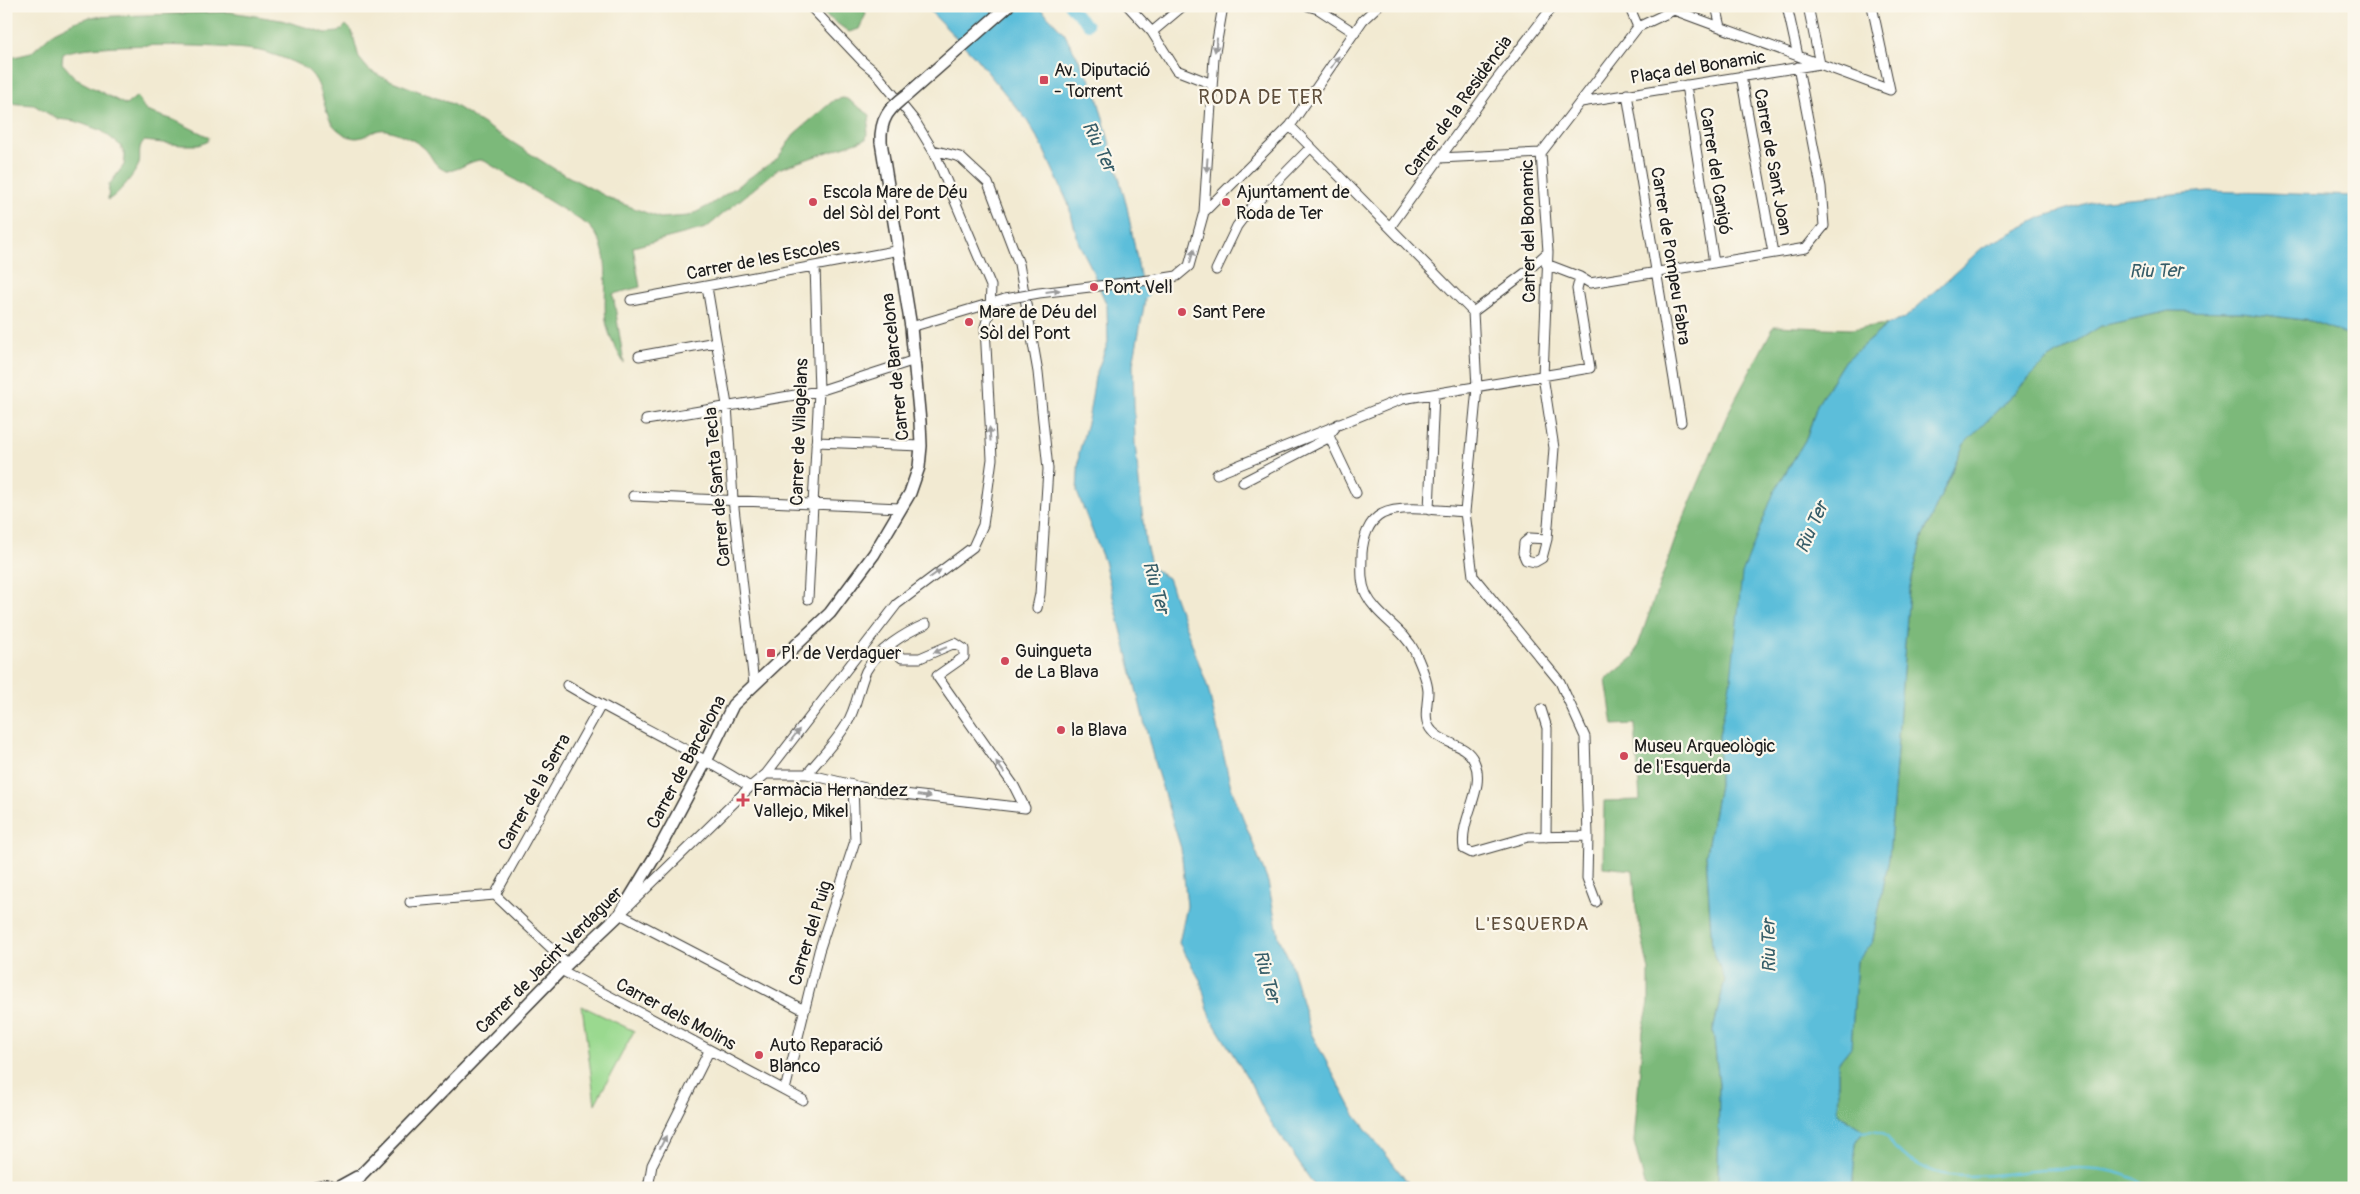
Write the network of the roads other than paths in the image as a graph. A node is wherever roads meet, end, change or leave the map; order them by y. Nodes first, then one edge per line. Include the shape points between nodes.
1 (810, 6) edge
2 (1008, 6) edge
3 (1128, 6) edge
4 (1183, 6) edge
5 (1223, 6) edge
6 (1308, 6) edge
7 (1378, 6) edge
8 (1553, 6) edge
9 (1629, 6) edge
10 (1663, 6) edge
11 (1716, 6) edge
12 (1787, 6) edge
13 (1808, 6) edge
14 (1872, 6) edge
15 (1674, 10) junction
16 (1720, 27) junction
17 (1638, 28) junction
18 (1152, 32) junction
19 (1355, 33) junction
20 (1798, 56) junction
21 (1820, 64) junction
22 (1798, 67) junction
23 (1741, 76) junction
24 (1212, 84) junction
25 (1686, 85) junction
26 (1627, 94) junction
27 (1581, 102) junction
28 (1290, 126) junction
29 (1311, 147) junction
30 (932, 150) junction
31 (1541, 153) junction
32 (1439, 158) junction
33 (1204, 212) junction
34 (1390, 227) junction
35 (900, 250) junction
36 (1548, 252) junction
37 (1773, 253) junction
38 (1714, 263) junction
39 (1546, 264) junction
40 (815, 266) junction
41 (1216, 270) dead end
42 (1658, 272) junction
43 (1580, 277) junction
44 (707, 287) junction
45 (631, 300) dead end
46 (991, 303) junction
47 (1473, 312) junction
48 (911, 327) junction
49 (716, 342) junction
50 (639, 356) dead end
51 (915, 360) junction
52 (1543, 376) junction
53 (1477, 388) junction
54 (819, 391) junction
55 (1434, 394) junction
56 (727, 405) junction
57 (646, 420) dead end
58 (1681, 422) dead end
59 (1338, 423) junction
60 (1329, 436) junction
61 (816, 442) junction
62 (921, 446) junction
63 (1217, 474) dead end
64 (1243, 482) dead end
65 (1356, 493) dead end
66 (633, 496) dead end
67 (733, 500) junction
68 (813, 503) junction
69 (900, 508) junction
70 (1429, 510) junction
71 (1465, 512) junction
72 (1547, 539) dead end
73 (808, 599) dead end
74 (1037, 608) dead end
75 (926, 624) dead end
76 (888, 646) junction
77 (754, 684) junction
78 (567, 685) dead end
79 (601, 705) junction
80 (1541, 710) dead end
81 (707, 759) junction
82 (766, 774) junction
83 (808, 774) junction
84 (853, 785) junction
85 (750, 787) junction
86 (1588, 836) junction
87 (1546, 837) junction
88 (495, 895) junction
89 (410, 902) dead end
90 (1596, 902) dead end
91 (620, 914) junction
92 (564, 967) junction
93 (804, 1010) junction
94 (709, 1051) junction
95 (785, 1090) junction
96 (803, 1100) dead end
97 (361, 1175) junction
98 (316, 1188) edge
99 (335, 1188) edge
100 (352, 1188) edge
101 (648, 1188) edge

1 - 30 street via 875,72 915,121
2 - 35 street, Carrer de Barcelona, bridge via 888,109 880,130 881,142
3 - 18 street
4 - 18 street
5 -> 24 street
6 - 19 street
7 - 19 street
8 - 32 street, Carrer de la Residència
9 - 17 street
10 - 15 street
11 - 16 street
12 - 20 street
13 - 21 street
14 - 21 street via 1890,90
15 - 16 street
15 - 17 street, Carrer del Bonamic
16 - 20 street
17 - 27 street, Carrer del Bonamic
18 - 24 street via 1176,70
28 -> 19 street
20 - 21 street
21 - 22 street, Plaça del Bonamic
22 - 23 street, Plaça del Bonamic
22 - 37 street via 1821,186 1824,226 1806,248
23 - 25 street, Plaça del Bonamic
23 - 37 street, Carrer de Sant Joan
24 -> 33 street
25 - 26 street, Plaça del Bonamic
25 - 38 street, Carrer del Canigó
26 - 27 street, Plaça del Bonamic
26 - 42 street, Carrer de Pompeu Fabra
27 - 31 street, Carrer del Bonamic
28 - 29 street
28 - 33 street
29 - 34 street
29 - 41 street via 1250,209 1237,226
30 - 46 street via 991,286
30 - 74 street via 960,157 988,183 1019,264 1038,372 1048,469
31 - 32 street
31 - 36 street, Carrer del Bonamic
32 - 34 street, Carrer de la Residència
46 -> 33 street, bridge via 1039,293 1178,276 1189,266
34 - 47 street
35 - 40 street, Carrer de les Escoles
35 - 48 street, Carrer de Barcelona
36 - 39 street, Carrer del Bonamic
36 - 47 street
37 - 38 street
38 - 42 street
39 - 43 street
39 - 52 street, Carrer del Bonamic
40 - 44 street, Carrer de les Escoles
40 - 54 street, Carrer de Vilagelans
42 - 43 street via 1590,284
42 - 58 street, Carrer de Pompeu Fabra
43 - 52 street via 1577,289 1590,368
44 - 45 street, Carrer de les Escoles
44 - 49 street, Carrer de Santa Tecla
46 - 48 street
82 -> 46 street, Carrer de Jacint Verdaguer via 897,604 973,547 983,525 992,459 985,327
47 - 53 street
48 - 51 street, Carrer de Barcelona
49 - 50 street
49 - 56 street, Carrer de Santa Tecla
51 - 54 street
51 - 62 street, Carrer de Barcelona
52 - 53 street
52 - 72 street, Carrer del Bonamic via 1554,448
53 - 55 street
53 - 71 street
54 - 56 street
54 - 61 street, Carrer de Vilagelans
55 - 59 street via 1402,399
55 - 70 street
56 - 57 street
56 - 67 street, Carrer de Santa Tecla
59 - 60 street
59 - 63 street
60 - 64 street
60 - 65 street
61 - 62 street
61 - 68 street, Carrer de Vilagelans
62 - 69 street, Carrer de Barcelona via 919,467 910,493
66 - 67 street
67 - 68 street
67 - 77 street, Carrer de Santa Tecla
68 - 69 street
68 - 73 street, Carrer de Vilagelans
69 - 77 street, Carrer de Barcelona via 874,554 830,613
70 - 71 street
70 - 87 street via 1382,514 1370,526 1363,540 1362,579 1366,594 1378,612 1413,649 1421,665 1428,690 1426,708 1430,730 1439,738 1466,750 1474,760 1478,783 1463,829 1464,849 1472,853 1528,837
71 - 86 street via 1473,576 1560,682 1585,737
75 - 76 street via 907,632
76 - 83 street via 867,670 846,726
84 -> 76 street via 878,791 1025,808 1014,786 936,676 964,657 964,649 955,644 920,658 902,658
77 - 81 street, Carrer de Barcelona via 733,705
78 - 79 street
79 - 81 street
79 - 88 street, Carrer de la Serra
80 - 87 street via 1547,728
81 - 85 street
81 - 91 street, Carrer de Barcelona
82 - 83 street
82 - 85 street, Carrer de Jacint Verdaguer
83 - 84 street
84 - 93 street, Carrer del Puig via 855,840
85 - 91 street, Carrer de Jacint Verdaguer
86 - 87 street
86 - 90 street via 1587,878
88 - 89 street
88 - 92 street
91 - 92 street, Carrer de Jacint Verdaguer
91 - 93 street
92 - 94 street, Carrer dels Molins
92 - 97 street, Carrer de Jacint Verdaguer
93 - 95 street, Carrer del Puig
94 - 95 street, Carrer dels Molins
101 -> 94 street via 652,1166
95 - 96 street, Carrer dels Molins
97 - 99 street
97 - 100 street
98 - 99 street

